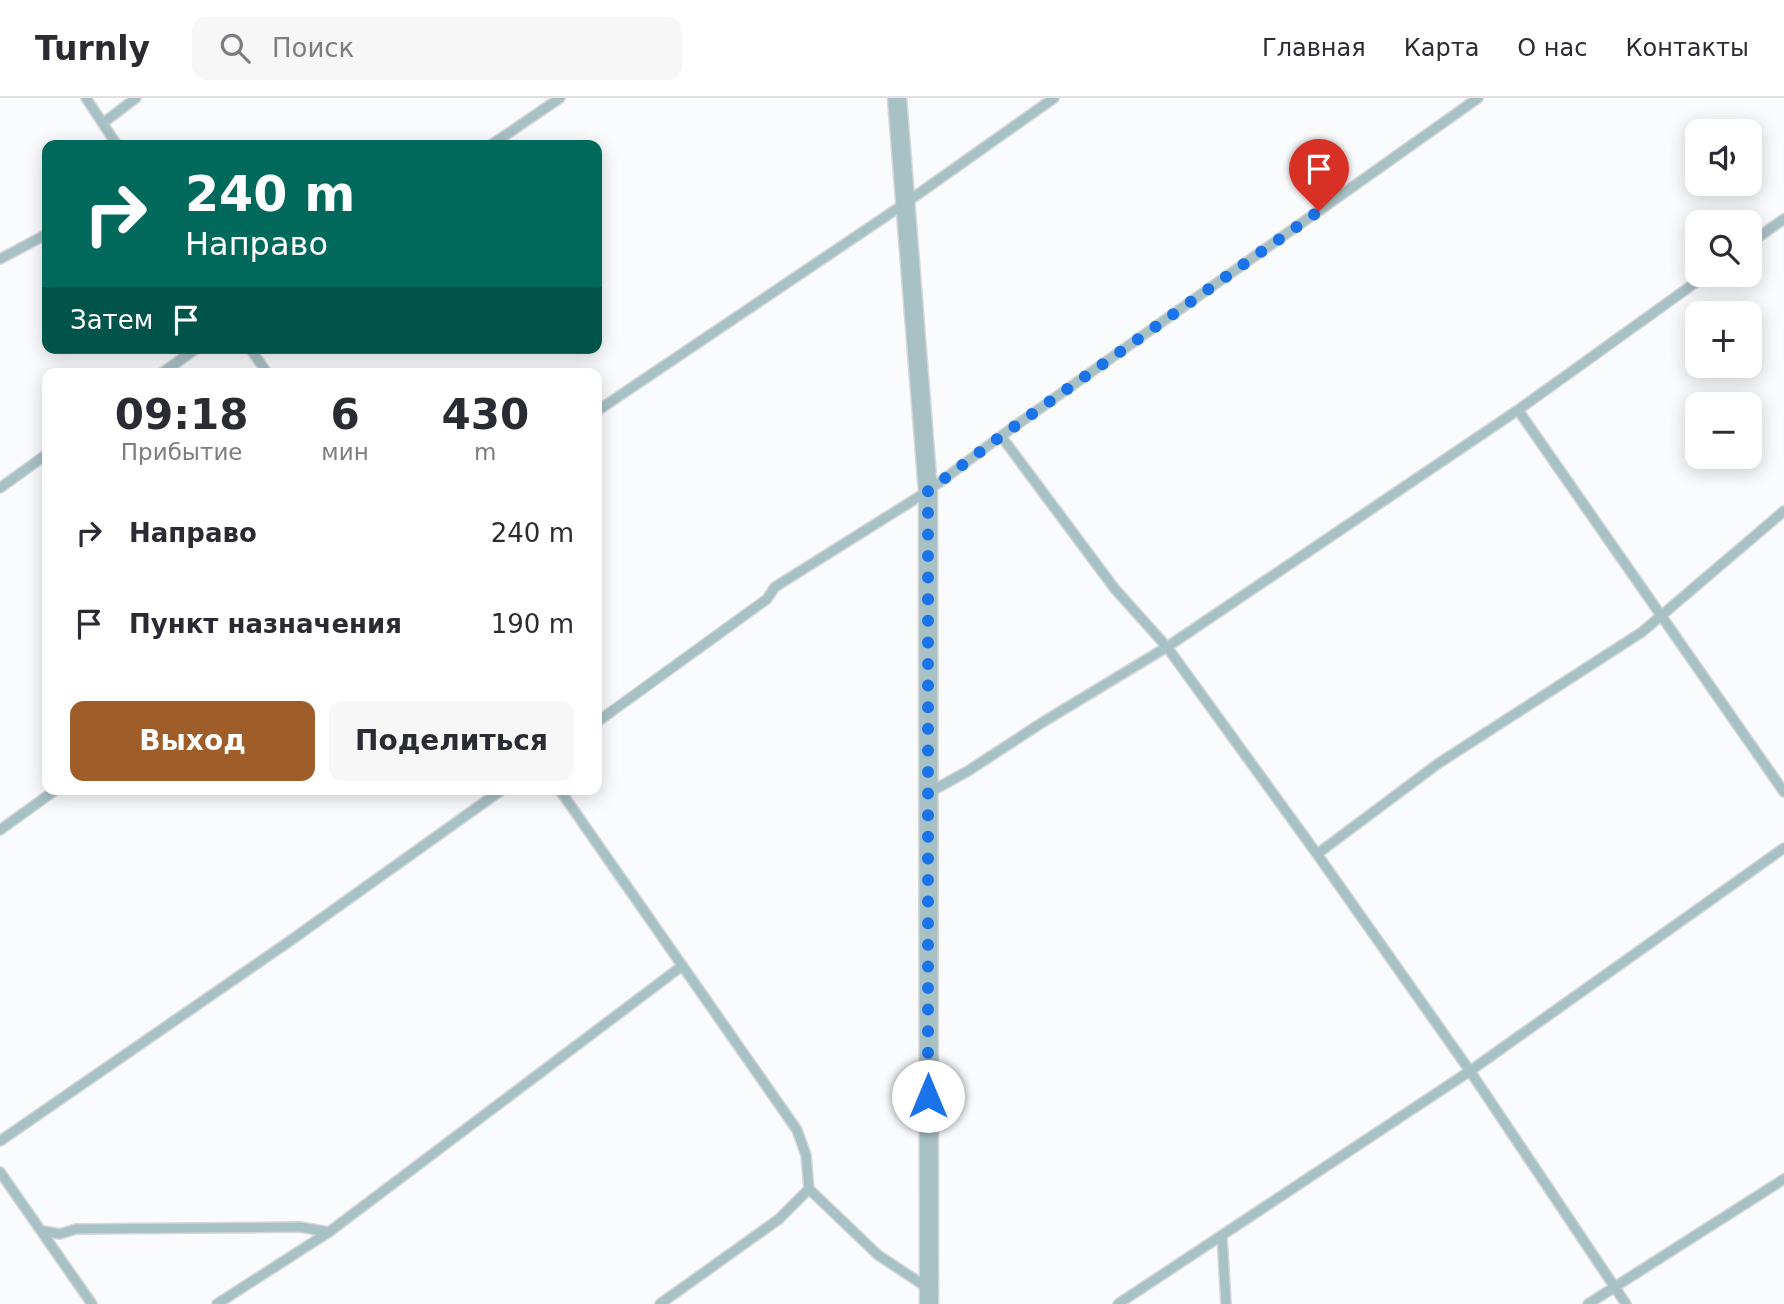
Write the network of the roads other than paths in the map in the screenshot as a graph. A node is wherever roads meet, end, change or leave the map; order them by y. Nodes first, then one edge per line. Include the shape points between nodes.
1 (86, 98) edge
2 (136, 98) edge
3 (560, 98) edge
4 (897, 98) edge
5 (1054, 98) edge
6 (1478, 98) edge
7 (103, 123) junction
8 (114, 140) edge
9 (498, 140) edge
10 (907, 202) junction
11 (1784, 219) edge
12 (1762, 235) edge
13 (42, 237) edge
14 (0, 259) edge
15 (1689, 287) edge
16 (189, 354) edge
17 (169, 368) edge
18 (602, 408) edge
19 (1518, 410) junction
20 (1001, 436) junction
21 (42, 458) edge
22 (0, 487) edge
23 (928, 491) junction
24 (1784, 511) edge
25 (1660, 616) junction
26 (1167, 647) junction
27 (602, 718) edge
28 (1784, 792) edge
29 (928, 793) junction
30 (49, 795) edge
31 (495, 795) edge
32 (563, 795) edge
33 (0, 830) edge
34 (1784, 848) edge
35 (1317, 854) junction
36 (682, 966) junction
37 (1470, 1071) junction
38 (0, 1141) edge
39 (0, 1172) edge
40 (1784, 1179) edge
41 (809, 1189) junction
42 (43, 1231) junction
43 (329, 1232) junction
44 (1222, 1236) junction
45 (1616, 1288) junction
46 (929, 1296) edge
47 (92, 1304) edge
48 (216, 1304) edge
49 (660, 1304) edge
50 (1118, 1304) edge
51 (1226, 1304) edge
52 (1588, 1304) edge
53 (1626, 1304) edge

1 - 7 lane
2 - 7 lane
3 - 9 lane
4 - 10 street
5 - 10 lane
6 - 20 lane
7 - 8 lane
10 - 18 lane
10 - 23 street
11 - 12 lane
13 - 14 lane
15 - 19 lane
16 - 17 lane
19 - 25 lane
19 - 26 lane
20 - 23 lane
20 - 26 lane via 1115,589
21 - 22 lane
23 - 27 lane via 775,587 767,599
23 - 29 street
24 - 25 lane
25 - 28 lane
25 - 35 lane via 1439,764
26 - 29 lane
26 - 35 lane
29 - 46 street
30 - 33 lane
31 - 38 lane
32 - 36 lane
34 - 37 lane
35 - 37 lane
36 - 41 lane via 797,1130 806,1155
36 - 43 lane
37 - 44 lane
37 - 45 lane
39 - 42 lane
40 - 45 lane
41 - 46 lane
41 - 49 lane via 779,1219
42 - 43 lane via 300,1227
42 - 47 lane
43 - 48 lane
44 - 50 lane
44 - 51 lane
45 - 52 lane
45 - 53 lane

